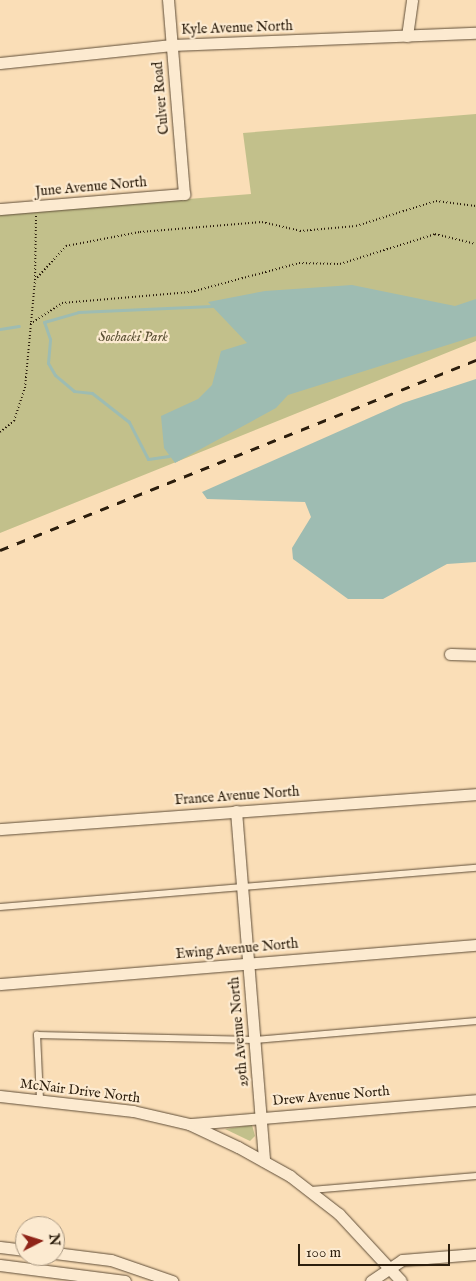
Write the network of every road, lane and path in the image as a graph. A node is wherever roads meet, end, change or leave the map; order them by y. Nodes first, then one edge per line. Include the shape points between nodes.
1 (168, 0) edge
2 (412, 0) edge
3 (476, 33) edge
4 (407, 36) junction
5 (172, 45) junction
6 (0, 63) edge
7 (184, 194) joint
8 (36, 206) junction
9 (476, 206) edge
10 (0, 210) edge
11 (476, 244) edge
12 (35, 280) junction
13 (30, 324) junction
14 (0, 432) edge
15 (450, 654) dead end
16 (476, 655) edge
17 (476, 794) edge
18 (236, 811) junction
19 (0, 830) edge
20 (476, 868) edge
21 (242, 887) junction
22 (0, 907) edge
23 (476, 945) edge
24 (249, 963) junction
25 (0, 984) edge
26 (476, 1021) edge
27 (255, 1040) junction
28 (0, 1096) edge
29 (40, 1100) junction
30 (476, 1100) edge
31 (261, 1117) junction
32 (189, 1124) junction
33 (264, 1161) junction
34 (476, 1176) edge
35 (310, 1190) junction
36 (0, 1247) edge
37 (15, 1249) edge
38 (65, 1254) edge
39 (476, 1254) edge
40 (0, 1266) edge
41 (390, 1268) junction
42 (125, 1281) edge
43 (172, 1281) edge
44 (370, 1281) edge
45 (401, 1281) edge

1 - 5 street, Culver Road
2 - 4 street
3 - 4 street, Kyle Avenue North
4 - 5 street, Kyle Avenue North
5 - 6 street, Kyle Avenue North
5 - 7 street, Culver Road
7 - 8 street, June Avenue North
8 - 10 street, June Avenue North
8 - 12 path
9 - 12 path via 436,201 356,226 310,230 262,222 94,238 66,246
11 - 13 path via 435,234 340,264 299,263 191,292 62,303
12 - 13 path
13 - 14 path via 25,388 14,421
15 - 16 street
17 - 18 street, France Avenue North
18 - 19 street, France Avenue North
18 - 21 street, 29th Avenue North
20 - 21 lane
21 - 22 lane
21 - 24 street, 29th Avenue North
23 - 24 street, Ewing Avenue North
24 - 25 street, Ewing Avenue North
24 - 27 street, 29th Avenue North
26 - 27 lane
27 - 29 lane via 37,1035
27 - 31 street, 29th Avenue North
28 - 29 street, McNair Drive North
29 - 32 street, McNair Drive North via 133,1111
30 - 31 street, Drew Avenue North
31 - 32 street, Drew Avenue North
31 - 33 street, 29th Avenue North
32 - 33 street, McNair Drive North
33 - 35 street, McNair Drive North
34 - 35 lane
35 - 41 street, McNair Drive North
36 - 37 street
38 - 43 street via 111,1260
39 - 41 street via 402,1260
40 - 42 street
41 - 44 street
41 - 45 street, McNair Drive North

